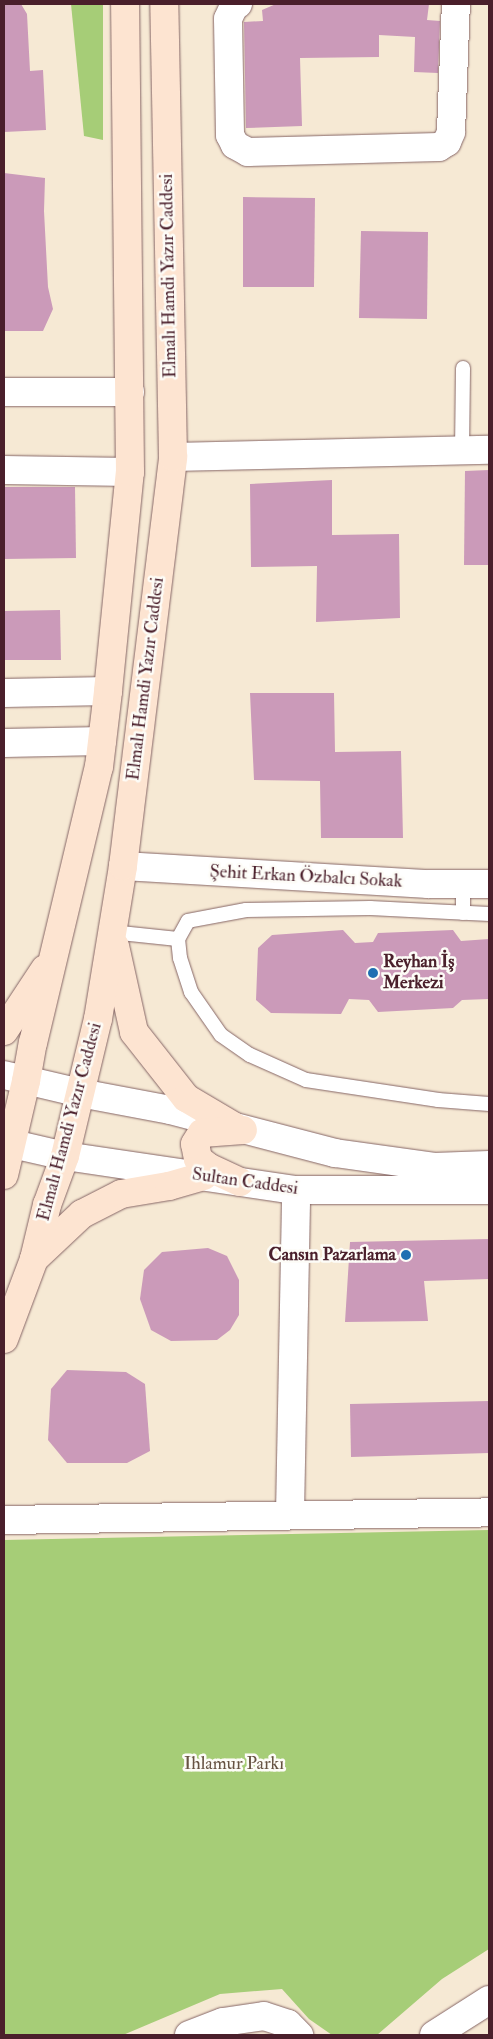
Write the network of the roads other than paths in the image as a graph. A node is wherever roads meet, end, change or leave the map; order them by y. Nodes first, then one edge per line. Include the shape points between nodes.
1 (125, 4) edge
2 (164, 4) edge
3 (238, 4) edge
4 (456, 4) edge
5 (462, 368) dead end
6 (4, 392) edge
7 (130, 392) junction
8 (489, 450) edge
9 (462, 451) junction
10 (173, 457) junction
11 (4, 470) edge
12 (130, 472) junction
13 (108, 691) junction
14 (4, 693) edge
15 (102, 741) junction
16 (4, 743) edge
17 (123, 866) junction
18 (476, 884) edge
19 (463, 913) junction
20 (489, 914) edge
21 (112, 932) junction
22 (178, 939) junction
23 (56, 951) junction
24 (4, 1032) edge
25 (15, 1078) edge
26 (80, 1093) junction
27 (489, 1104) edge
28 (241, 1128) junction
29 (8, 1144) edge
30 (65, 1156) junction
31 (489, 1165) edge
32 (4, 1175) edge
33 (204, 1176) junction
34 (240, 1182) junction
35 (296, 1190) junction
36 (489, 1190) edge
37 (34, 1259) junction
38 (4, 1340) edge
39 (489, 1512) edge
40 (290, 1514) junction
41 (4, 1520) edge
42 (489, 2000) edge
43 (190, 2035) edge
44 (299, 2035) edge
45 (434, 2035) edge

1 - 7 main road, Elmalı Hamdi Yazır Caddesi
2 - 10 main road, Elmalı Hamdi Yazır Caddesi
3 - 4 street via 228,19 230,134 235,145 248,152 439,147 447,142
5 - 9 lane
6 - 7 street
7 - 12 main road, Elmalı Hamdi Yazır Caddesi
8 - 9 street
9 - 10 street
10 - 17 main road, Elmalı Hamdi Yazır Caddesi
11 - 12 street
12 - 13 main road, Elmalı Hamdi Yazır Caddesi
13 - 14 street
13 - 15 main road, Elmalı Hamdi Yazır Caddesi
15 - 16 street
15 - 23 main road, Elmalı Hamdi Yazır Caddesi via 99,767
17 - 18 street, Şehit Erkan Özbalcı Sokak
17 - 21 main road, Elmalı Hamdi Yazır Caddesi
18 - 19 lane
19 - 20 lane
19 - 22 lane via 370,908 246,910 188,922
21 - 22 lane
21 - 26 main road, Elmalı Hamdi Yazır Caddesi via 98,1019
21 - 28 main road via 134,1032 186,1098
22 - 27 lane via 180,958 191,992 221,1035 250,1055 306,1080 438,1100
23 - 24 main road
23 - 25 main road, Elmalı Hamdi Yazır Caddesi via 33,1043
25 - 26 street
25 - 29 main road, Elmalı Hamdi Yazır Caddesi
26 - 28 street via 170,1110
26 - 30 main road, Elmalı Hamdi Yazır Caddesi
28 - 31 street via 335,1153 434,1166
28 - 34 main road via 202,1133 195,1144 198,1159 208,1168
29 - 30 street, Sultan Caddesi
29 - 32 main road, Elmalı Hamdi Yazır Caddesi
30 - 33 street, Sultan Caddesi
30 - 37 main road, Elmalı Hamdi Yazır Caddesi via 47,1205
33 - 34 street, Sultan Caddesi
33 - 37 main road via 170,1186 121,1194 82,1214
34 - 35 street, Sultan Caddesi
35 - 36 street, Sultan Caddesi
35 - 40 street
37 - 38 main road, Elmalı Hamdi Yazır Caddesi
39 - 40 street
40 - 41 street
42 - 45 street
43 - 44 street via 223,2022 264,2016 288,2024

